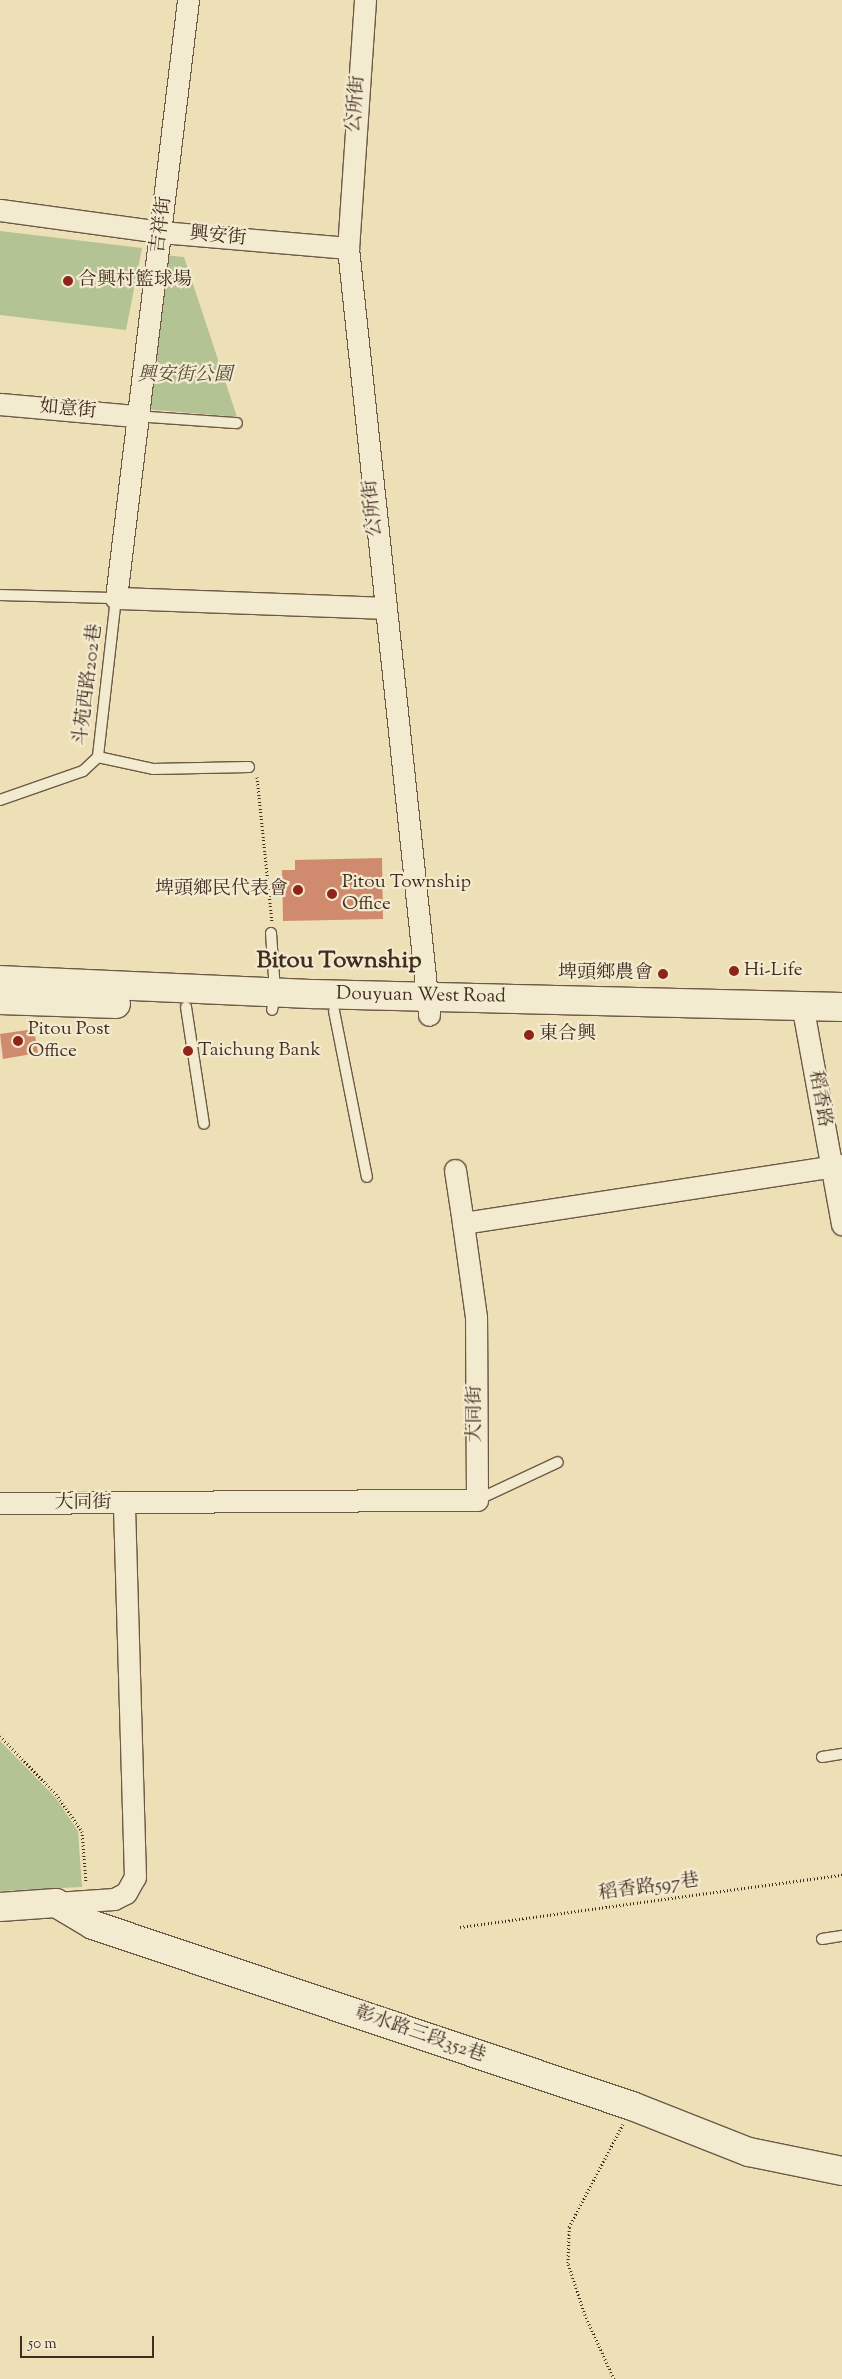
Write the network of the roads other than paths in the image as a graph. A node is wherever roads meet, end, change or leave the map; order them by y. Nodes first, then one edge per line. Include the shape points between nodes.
1 (188, 0) edge
2 (365, 0) edge
3 (0, 210) edge
4 (161, 232) junction
5 (348, 248) junction
6 (0, 404) edge
7 (136, 416) junction
8 (237, 423) dead end
9 (0, 595) edge
10 (116, 598) junction
11 (384, 608) junction
12 (98, 757) junction
13 (249, 767) road end
14 (0, 800) edge
15 (271, 933) road end
16 (0, 980) edge
17 (0, 1000) edge
18 (274, 1001) junction
19 (428, 1005) junction
20 (186, 1007) junction
21 (842, 1007) edge
22 (334, 1011) junction
23 (804, 1014) junction
24 (842, 1025) edge
25 (204, 1124) dead end
26 (836, 1166) edge
27 (455, 1170) dead end
28 (367, 1177) dead end
29 (463, 1223) junction
30 (842, 1224) edge
31 (558, 1462) dead end
32 (477, 1500) junction
33 (0, 1503) edge
34 (124, 1504) junction
35 (842, 1754) edge
36 (822, 1757) dead end
37 (56, 1903) junction
38 (0, 1907) edge
39 (842, 1936) edge
40 (822, 1940) dead end
41 (842, 2171) edge

1 - 4 street, 吉祥街
2 - 5 street, 公所街
3 - 4 street, 興安街
4 - 5 street, 興安街
4 - 7 street, 吉祥街
5 - 11 street, 公所街
6 - 7 street, 如意街
7 - 8 lane
7 - 10 street, 吉祥街
9 - 10 lane
10 - 11 street
10 - 12 lane, 斗苑西路202巷
11 - 19 street, 公所街
12 - 13 lane via 153,769
12 - 14 lane, 斗苑西路202巷 via 83,771
15 - 18 lane
16 - 18 main road, Douyuan West Road
17 - 20 main road, Douyuan West Road
18 - 19 main road, Douyuan West Road
18 - 20 main road, Douyuan West Road
18 - 22 main road, Douyuan West Road
19 - 22 main road, Douyuan West Road
19 - 23 main road, Douyuan West Road
20 - 25 lane
21 - 23 main road, Douyuan West Road
22 - 28 lane
23 - 24 main road, Douyuan West Road
23 - 26 street, 稻香路
26 - 29 street
26 - 30 street, 稻香路
27 - 29 street, 大同街
29 - 32 street, 大同街 via 476,1317
31 - 32 lane
32 - 34 street, 大同街
33 - 34 street, 大同街
34 - 37 street via 135,1877 126,1893 114,1899
35 - 36 lane
37 - 38 main road
37 - 41 main road, 彰水路三段352巷 via 93,1925 632,2106 749,2152
39 - 40 lane

